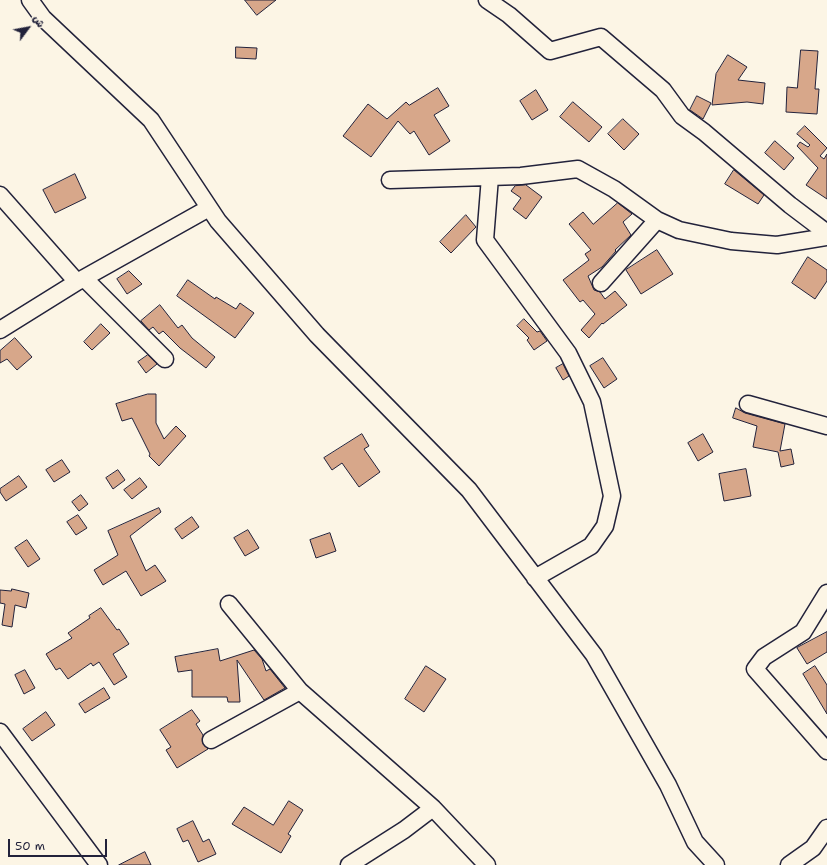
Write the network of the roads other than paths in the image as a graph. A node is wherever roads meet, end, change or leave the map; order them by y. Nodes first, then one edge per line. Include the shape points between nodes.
1 (30, 0) edge
2 (488, 0) edge
3 (504, 5) edge
4 (490, 177) junction
5 (390, 180) dead end
6 (0, 195) edge
7 (209, 208) junction
8 (657, 220) junction
9 (827, 233) edge
10 (827, 236) edge
11 (81, 280) junction
12 (601, 283) dead end
13 (0, 330) edge
14 (165, 359) dead end
15 (748, 404) dead end
16 (827, 426) edge
17 (535, 578) junction
18 (827, 593) edge
19 (229, 604) dead end
20 (300, 692) junction
21 (0, 732) edge
22 (211, 740) dead end
23 (827, 751) edge
24 (433, 808) junction
25 (827, 828) edge
26 (95, 864) edge
27 (349, 865) edge
28 (487, 865) edge
29 (716, 865) edge
30 (789, 865) edge

1 - 7 street via 44,18 151,120
2 - 3 street
3 - 9 street via 550,51 601,37 663,90 682,116
4 - 5 street
4 - 8 street via 578,169 614,189
4 - 17 street via 485,240 568,353 592,402 612,496 605,526 591,546
6 - 11 street
7 - 11 street
7 - 17 street via 317,335 469,490
8 - 10 street via 679,230 731,241 777,245
8 - 12 street
11 - 13 street
11 - 14 street
15 - 16 street
17 - 29 street via 594,655 668,785 695,842
18 - 23 street via 803,632 764,657 755,669
19 - 20 street
20 - 22 street
20 - 24 street
21 - 26 street
24 - 27 street
24 - 28 street
25 - 30 street via 813,848

